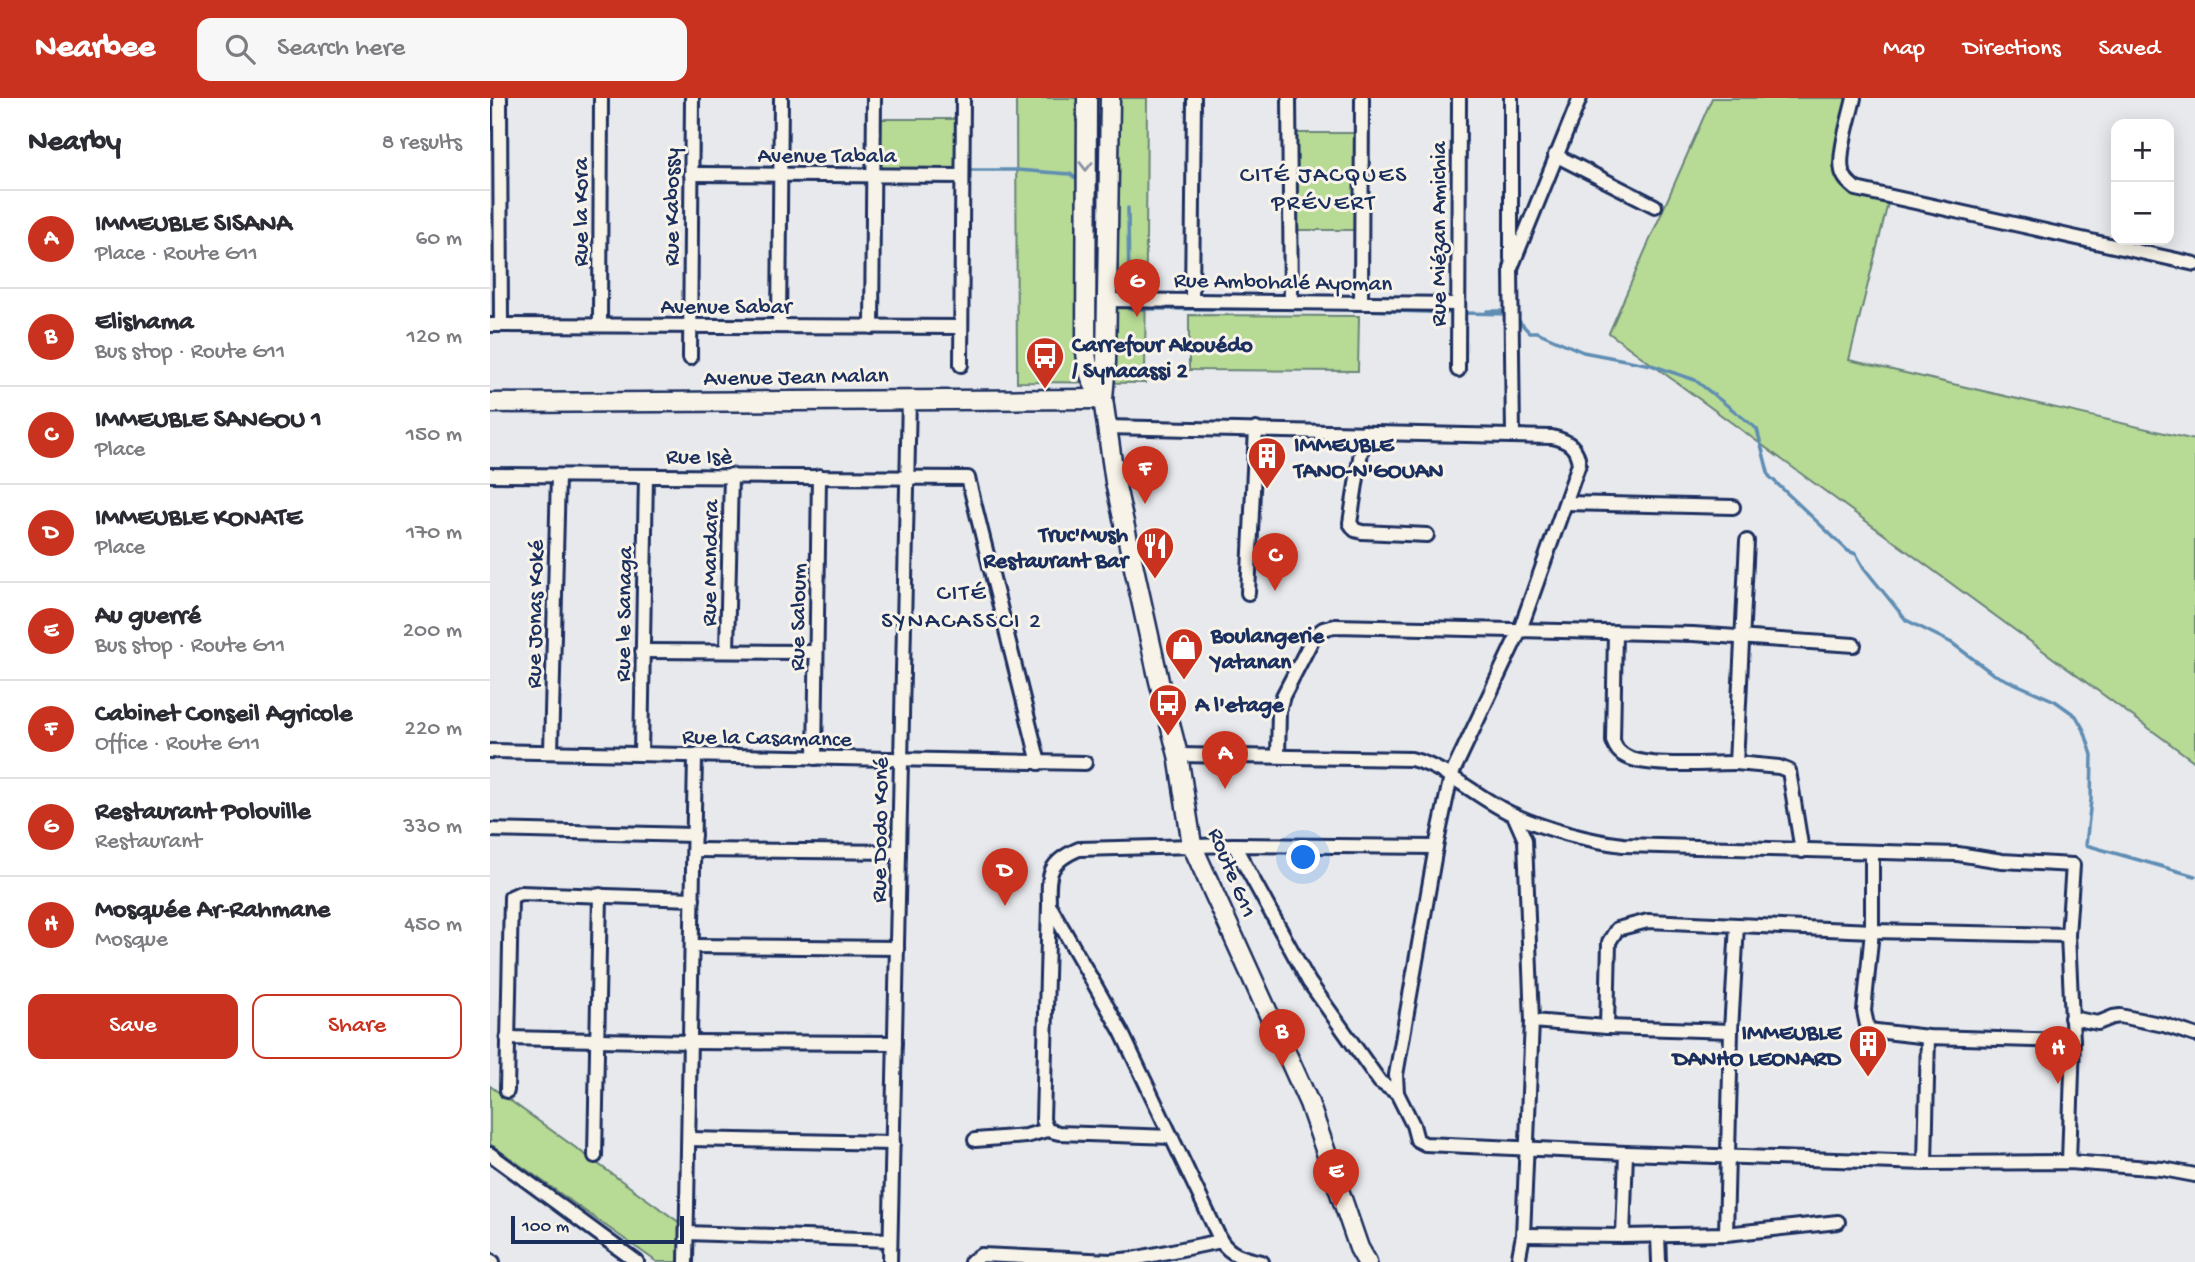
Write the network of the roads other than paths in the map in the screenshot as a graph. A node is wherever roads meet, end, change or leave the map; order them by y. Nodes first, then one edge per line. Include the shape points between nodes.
1 (500, 98) edge
2 (601, 98) edge
3 (692, 98) edge
4 (781, 98) edge
5 (874, 98) edge
6 (962, 98) edge
7 (1087, 98) edge
8 (1110, 98) edge
9 (1194, 98) edge
10 (1289, 98) edge
11 (1362, 98) edge
12 (1459, 98) edge
13 (1511, 98) edge
14 (1580, 98) edge
15 (1854, 98) edge
16 (1555, 155) junction
17 (691, 174) junction
18 (873, 175) junction
19 (780, 176) junction
20 (962, 176) junction
21 (1655, 206) dead end
22 (2195, 264) edge
23 (1511, 268) junction
24 (1107, 299) junction
25 (1192, 300) junction
26 (1291, 301) junction
27 (1362, 302) junction
28 (1457, 304) junction
29 (496, 325) edge
30 (600, 325) junction
31 (690, 326) junction
32 (779, 326) junction
33 (872, 327) junction
34 (961, 327) junction
35 (690, 358) dead end
36 (961, 365) dead end
37 (1458, 370) dead end
38 (909, 398) junction
39 (1103, 399) junction
40 (490, 403) edge
41 (1106, 426) junction
42 (1256, 429) junction
43 (1364, 432) junction
44 (1513, 436) junction
45 (490, 475) edge
46 (731, 475) junction
47 (558, 476) junction
48 (646, 476) junction
49 (819, 477) junction
50 (907, 478) junction
51 (1566, 503) junction
52 (1733, 507) dead end
53 (1427, 535) dead end
54 (1747, 541) dead end
55 (1248, 593) dead end
56 (1521, 631) junction
57 (1615, 632) junction
58 (1741, 638) junction
59 (1854, 645) dead end
60 (642, 651) junction
61 (727, 651) junction
62 (816, 652) junction
63 (490, 751) edge
64 (551, 752) junction
65 (641, 754) junction
66 (1178, 755) junction
67 (695, 756) junction
68 (1278, 756) junction
69 (816, 758) junction
70 (900, 760) junction
71 (1039, 763) junction
72 (1085, 763) dead end
73 (1736, 763) junction
74 (1451, 776) junction
75 (1514, 815) junction
76 (490, 830) edge
77 (694, 835) junction
78 (1192, 845) junction
79 (1234, 845) junction
80 (1436, 847) junction
81 (695, 850) junction
82 (1802, 851) junction
83 (899, 852) junction
84 (1872, 853) junction
85 (600, 895) junction
86 (694, 899) junction
87 (1049, 904) junction
88 (1737, 925) junction
89 (1872, 931) junction
90 (2068, 935) junction
91 (693, 946) junction
92 (897, 948) junction
93 (2071, 1018) junction
94 (1532, 1021) junction
95 (1606, 1027) junction
96 (1731, 1031) junction
97 (2195, 1035) edge
98 (1928, 1037) junction
99 (507, 1038) junction
100 (597, 1041) junction
101 (2073, 1041) junction
102 (691, 1042) junction
103 (895, 1044) junction
104 (507, 1091) dead end
105 (1397, 1093) junction
106 (1047, 1129) junction
107 (1172, 1136) junction
108 (689, 1139) junction
109 (975, 1140) dead end
110 (892, 1143) junction
111 (1527, 1148) junction
112 (1626, 1153) junction
113 (490, 1154) edge
114 (1728, 1155) junction
115 (595, 1156) dead end
116 (2068, 1162) junction
117 (1925, 1163) junction
118 (2195, 1175) edge
119 (1838, 1222) dead end
120 (687, 1233) junction
121 (1726, 1234) junction
122 (1523, 1235) junction
123 (1658, 1235) junction
124 (1623, 1236) junction
125 (890, 1240) junction
126 (1221, 1241) junction
127 (637, 1262) edge
128 (686, 1262) edge
129 (890, 1262) edge
130 (971, 1262) edge
131 (1262, 1262) edge
132 (1367, 1262) edge
133 (1518, 1262) edge
134 (1659, 1262) edge

1 - 29 street
2 - 30 street, Rue la Kora
3 - 17 street, Rue Kabossy
4 - 19 street
5 - 18 street
6 - 20 street
7 -> 39 main road via 1086,352 1093,386
8 - 24 main road
9 - 25 street
10 - 26 street
11 - 27 street
12 - 28 street, Rue Miézan Amichia
13 - 23 street
14 - 16 street
15 - 22 street via 1842,172 1856,189
16 - 21 street
16 - 23 street
17 - 19 street, Avenue Tabala
17 - 31 street, Rue Kabossy
18 - 19 street, Avenue Tabala
18 - 20 street, Avenue Tabala
18 - 33 street
19 - 32 street
20 - 34 street
23 - 44 street
24 - 25 street, Rue Ambohalé Ayoman
24 - 39 main road
25 - 26 street, Rue Ambohalé Ayoman
26 - 27 street, Rue Ambohalé Ayoman
27 - 28 street, Rue Ambohalé Ayoman
28 - 37 street, Rue Miézan Amichia
29 - 30 street, Avenue Sabar
30 - 31 street, Avenue Sabar
31 - 32 street, Avenue Sabar
31 - 35 street, Rue Kabossy
32 - 33 street, Avenue Sabar
33 - 34 street, Avenue Sabar
34 - 36 street
38 - 39 main road, Avenue Jean Malan
38 - 40 main road, Avenue Jean Malan
38 - 50 street, Rue Dodo Koné
39 - 41 main road, Route G11
41 - 42 street
41 - 66 main road, Route G11
42 - 43 street
42 - 55 street
43 - 44 street
43 - 53 street via 1350,523 1354,530
44 - 51 street via 1566,440 1577,452 1579,464
45 - 47 street, Rue Isè
46 - 48 street, Rue Isè
46 - 49 street, Rue Isè
46 - 61 street, Rue Mandara
47 - 48 street, Rue Isè
47 - 64 street, Rue Jonas Koké
48 - 60 street, Rue le Sanaga
49 - 50 street, Rue Isè
49 - 62 street, Rue Saloum
50 - 70 street, Rue Dodo Koné
50 - 71 street, Rue Isè via 968,478
51 - 52 street
51 - 56 street
54 - 58 street
56 - 57 street
56 - 68 street via 1322,629 1283,696
56 - 74 street
57 - 58 street
57 - 73 street via 1616,750 1643,762
58 - 59 street
58 - 73 street
60 - 61 street
60 - 65 street, Rue le Sanaga
61 - 62 street
62 - 69 street, Rue Saloum
63 - 64 street, Rue la Casamance
64 - 65 street, Rue la Casamance
65 - 67 street, Rue la Casamance
66 - 68 street
66 - 78 main road, Route G11
67 - 69 street, Rue la Casamance
67 - 77 street
68 - 74 street via 1411,759
69 - 70 street, Rue la Casamance
70 - 71 street, Rue la Casamance
70 - 83 street, Rue Dodo Koné
71 - 72 street, Rue la Casamance
73 - 82 street via 1789,771
74 - 75 street
74 - 80 street
75 - 82 street via 1612,844
75 - 94 street via 1525,840
76 - 77 street
77 - 81 street
78 - 79 street
78 - 87 street via 1071,852 1054,864 1048,880
78 - 132 main road, Route G11 via 1309,1103
79 - 80 street
79 - 105 street via 1309,982 1380,1082
80 - 105 street via 1396,1075
81 - 83 street
81 - 86 street
82 - 84 street
83 - 92 street, Rue Dodo Koné
84 - 89 street
84 - 90 street via 1958,854 2073,865
85 - 86 street
85 - 99 street via 520,893 511,897
85 - 100 street
86 - 91 street
87 - 106 street via 1042,1120
87 - 107 street via 1121,1031
88 - 89 street
88 - 95 street via 1648,921 1617,929 1609,942
88 - 96 street
89 - 90 street
89 - 98 street via 1864,1012 1868,1030
90 - 93 street
91 - 92 street
91 - 102 street
92 - 103 street, Rue Dodo Koné
93 - 97 street via 2098,1023 2120,1017
93 - 101 street
94 - 95 street
94 - 111 street
95 - 96 street
96 - 114 street
98 - 101 street
98 - 117 street
99 - 100 street
99 - 104 street
100 - 102 street
100 - 115 street
101 - 116 street
102 - 103 street
102 - 108 street
103 - 110 street, Rue Dodo Koné
105 - 111 street via 1420,1143
106 - 107 street
106 - 109 street via 1026,1136
107 - 126 street
108 - 110 street
108 - 120 street
110 - 125 street, Rue Dodo Koné
111 - 112 street
111 - 122 street
112 - 114 street
112 - 124 street
113 - 127 street
114 - 117 street
114 - 121 street
116 - 117 street
116 - 118 street
119 - 121 street
120 - 125 street
120 - 128 street
121 - 123 street
122 - 124 street
122 - 133 street
123 - 124 street
123 - 134 street
125 - 129 street, Rue Dodo Koné
126 - 130 street via 1111,1261 981,1255
126 - 131 street via 1235,1255

